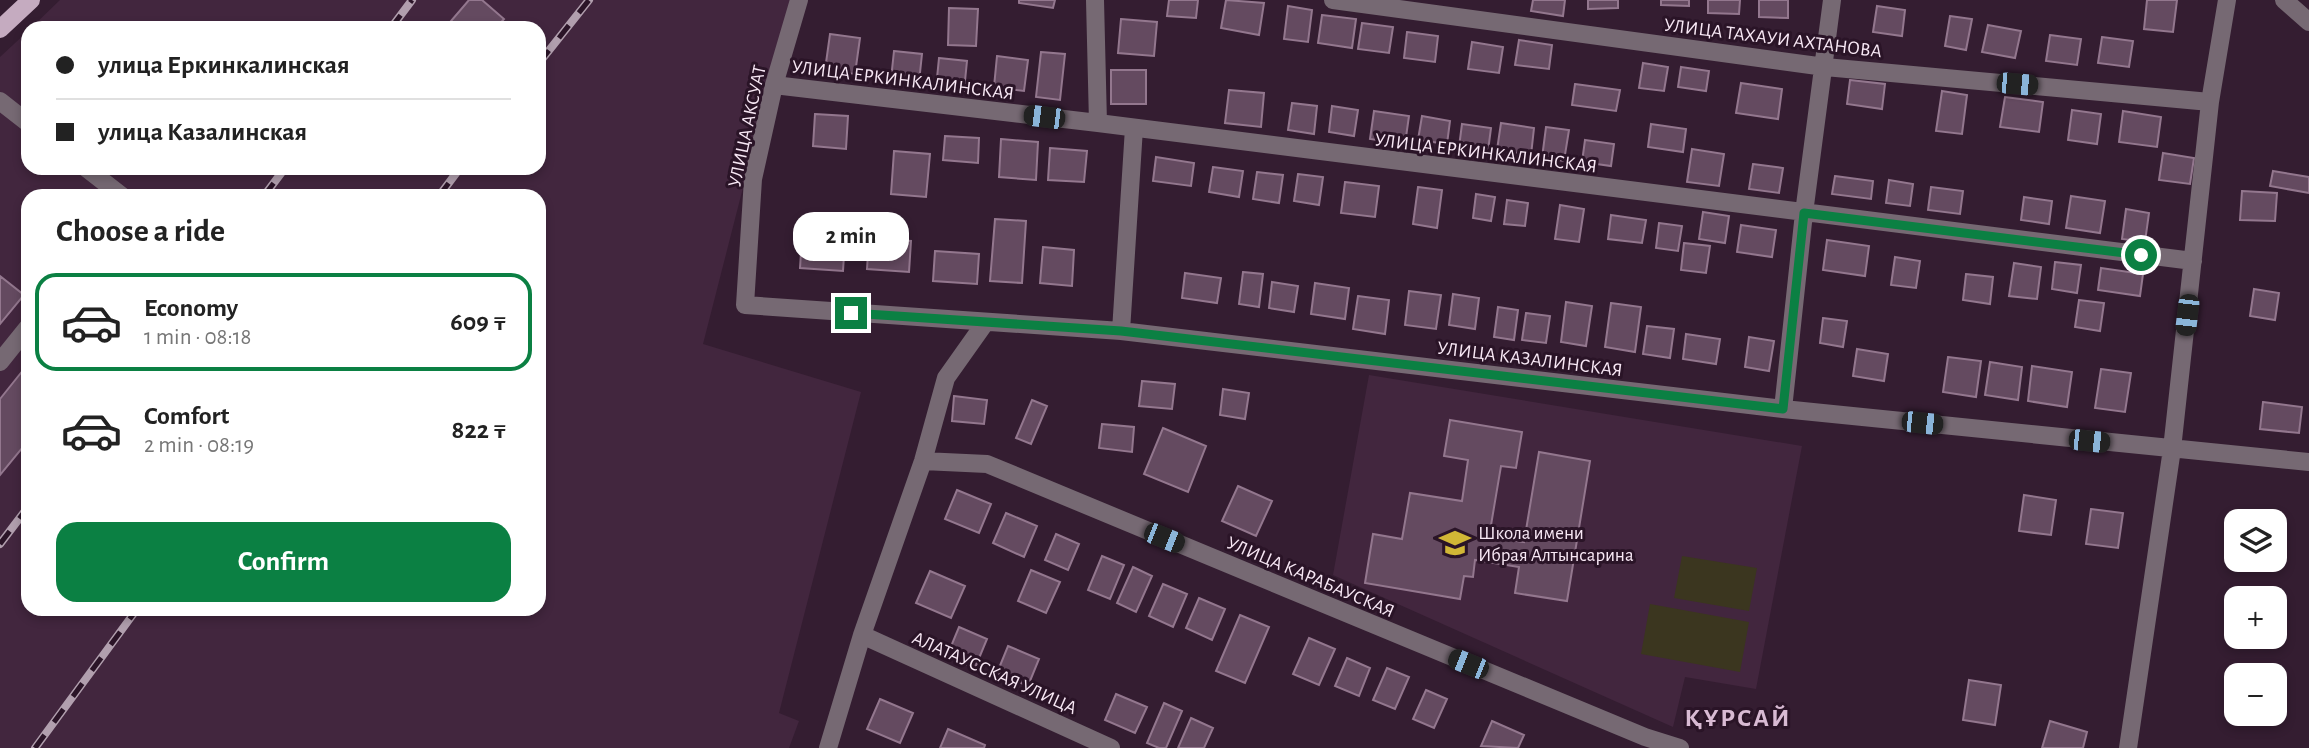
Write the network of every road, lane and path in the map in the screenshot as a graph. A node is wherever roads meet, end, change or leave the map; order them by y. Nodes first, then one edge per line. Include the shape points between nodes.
1 (31, 0) edge
2 (799, 0) edge
3 (1095, 0) edge
4 (1333, 0) edge
5 (1832, 0) edge
6 (2227, 0) edge
7 (2284, 0) edge
8 (2309, 22) edge
9 (0, 29) edge
10 (1825, 67) junction
11 (774, 85) junction
12 (0, 101) edge
13 (2210, 102) junction
14 (21, 118) edge
15 (1098, 123) junction
16 (1134, 128) junction
17 (95, 175) edge
18 (113, 189) edge
19 (1804, 213) junction
20 (2193, 261) junction
21 (745, 305) joint
22 (985, 323) junction
23 (1121, 331) junction
24 (21, 336) edge
25 (0, 362) edge
26 (1783, 409) junction
27 (2172, 449) junction
28 (923, 461) junction
29 (2309, 462) edge
30 (862, 635) junction
31 (1642, 743) edge
32 (828, 748) edge
33 (1111, 748) edge
34 (1680, 748) edge
35 (2128, 748) edge

1 - 9 main road
2 - 11 street, УЛИЦА АКСУАТ
3 - 15 street
4 - 10 street, УЛИЦА ТАХАУИ АХТАНОВА
5 - 10 street
6 - 13 street
7 - 8 street
10 - 13 street, УЛИЦА ТАХАУИ АХТАНОВА
10 - 19 street
11 - 15 street, УЛИЦА ЕРКИНКАЛИНСКАЯ
11 - 21 street, УЛИЦА АКСУАТ via 753,178
12 - 14 street
13 - 20 street
15 - 16 street, УЛИЦА ЕРКИНКАЛИНСКАЯ
16 - 19 street, УЛИЦА ЕРКИНКАЛИНСКАЯ
16 - 23 street
17 - 18 street
19 - 20 street, УЛИЦА ЕРКИНКАЛИНСКАЯ
19 - 26 street
20 - 27 street
21 - 22 street, УЛИЦА КАЗАЛИНСКАЯ
22 - 23 street, УЛИЦА КАЗАЛИНСКАЯ
22 - 28 street via 946,378
23 - 26 street, УЛИЦА КАЗАЛИНСКАЯ
24 - 25 street
26 - 27 street, УЛИЦА КАЗАЛИНСКАЯ
27 - 29 street, УЛИЦА КАЗАЛИНСКАЯ
27 - 35 street
28 - 30 street
28 - 31 street, УЛИЦА КАРАБАУСКАЯ via 987,464
30 - 32 street
30 - 33 street, АЛАТАУССКАЯ УЛИЦА
31 - 34 street, УЛИЦА КАРАБАУСКАЯ

